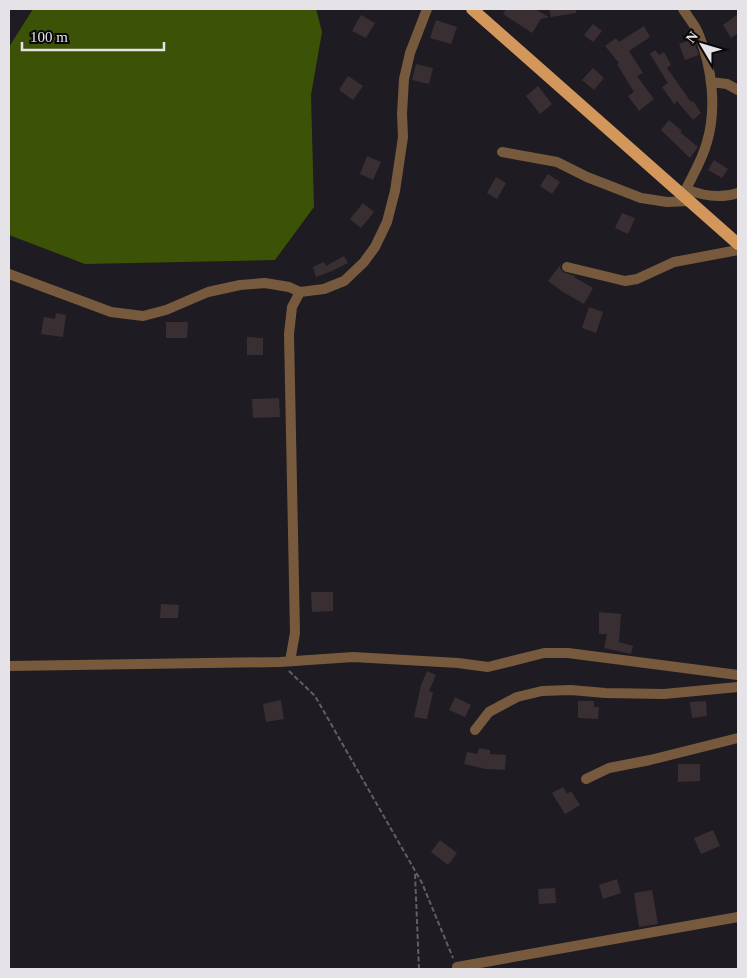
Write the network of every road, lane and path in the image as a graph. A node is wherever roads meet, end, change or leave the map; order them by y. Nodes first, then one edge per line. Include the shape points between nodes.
1 (427, 9) edge
2 (472, 9) edge
3 (683, 9) edge
4 (711, 82) junction
5 (738, 90) edge
6 (502, 152) dead end
7 (738, 193) edge
8 (686, 195) junction
9 (738, 244) edge
10 (738, 250) edge
11 (567, 266) dead end
12 (9, 274) edge
13 (300, 292) junction
14 (285, 662) junction
15 (9, 666) edge
16 (738, 675) edge
17 (738, 687) edge
18 (475, 730) dead end
19 (738, 738) edge
20 (586, 779) dead end
21 (415, 872) junction
22 (738, 917) edge
23 (457, 966) joint
24 (419, 969) edge

1 - 13 street via 404,79 403,137 387,222 375,247 344,281 324,289
2 - 8 main road
3 - 4 street via 699,34
4 - 5 street via 727,84
4 - 8 street via 711,127
6 - 8 street via 557,162 641,198 668,202
7 - 8 street
8 - 9 main road
10 - 11 street via 674,262 625,281
12 - 13 street via 111,312 143,316 208,292 240,285 265,283
13 - 14 street via 290,314 289,334 295,634
14 - 15 street
14 - 16 street via 353,657 488,667 544,653 568,653
14 - 21 path via 314,696
17 - 18 street via 664,694 542,690 518,697 490,712
19 - 20 street via 609,768
21 - 23 path
21 - 24 path
22 - 23 street

